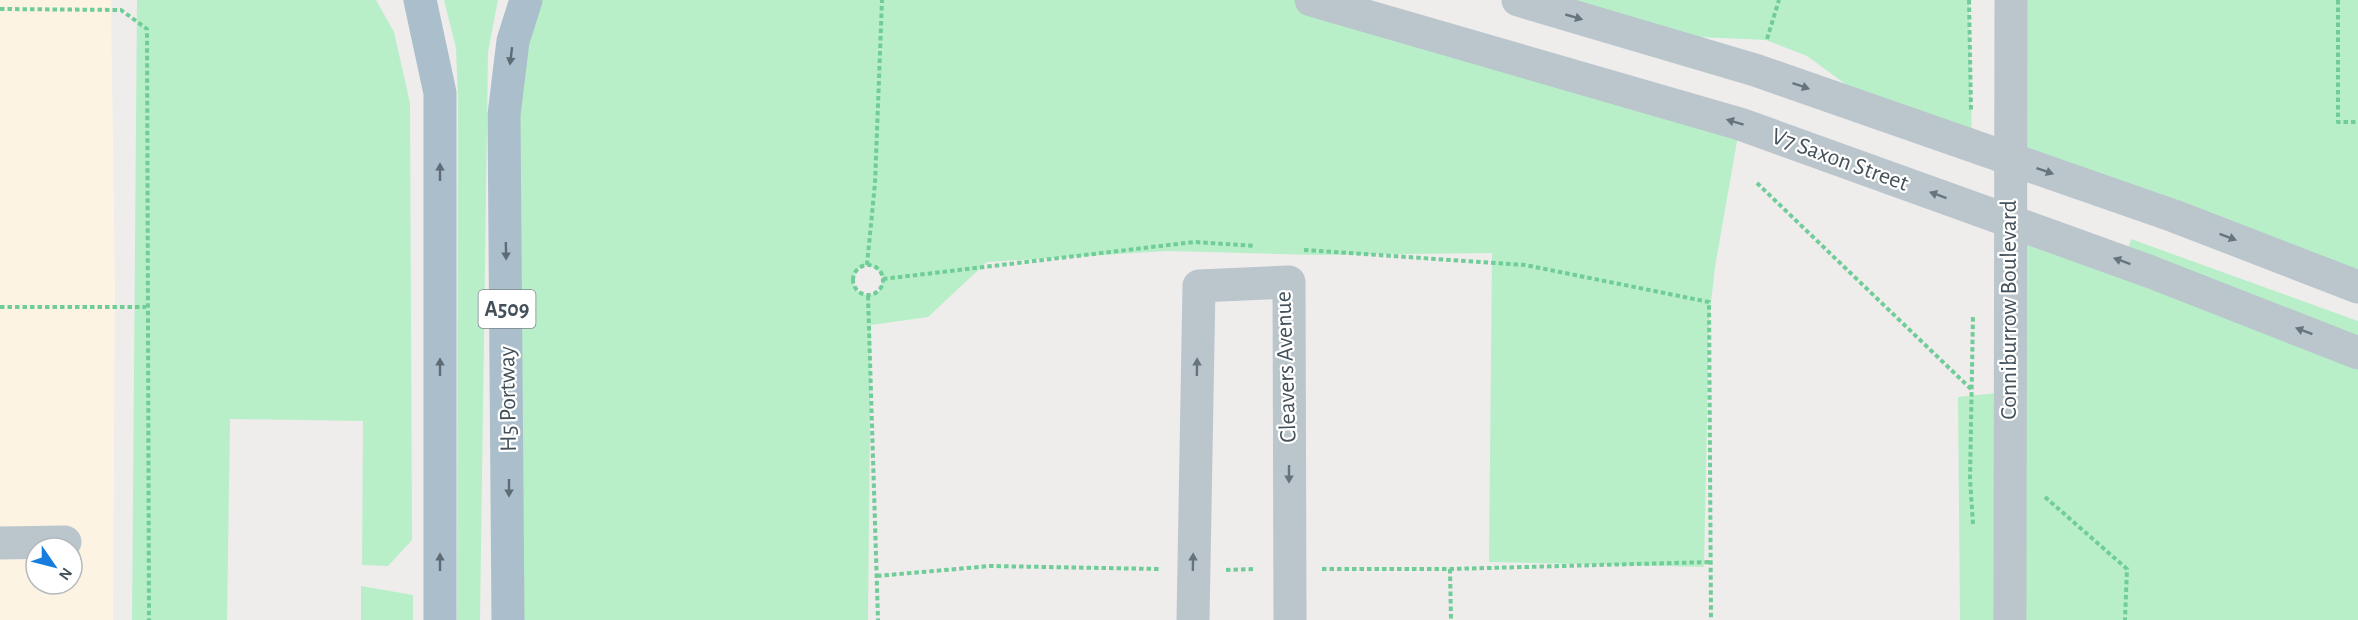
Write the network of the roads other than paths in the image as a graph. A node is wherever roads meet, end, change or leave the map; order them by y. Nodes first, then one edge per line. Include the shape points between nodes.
1 (420, 0) edge
2 (526, 0) edge
3 (1311, 0) edge
4 (1518, 0) edge
5 (2011, 0) edge
6 (2358, 287) edge
7 (2358, 353) edge
8 (0, 543) edge
9 (24, 543) edge
10 (440, 620) edge
11 (508, 620) edge
12 (1193, 620) edge
13 (1290, 620) edge
14 (2010, 620) edge

10 -> 1 main road via 440,93
2 -> 11 main road, H5 Portway / A509 via 513,41 504,116
7 -> 3 street, V7 Saxon Street via 2151,272 1740,124
4 -> 6 street via 1755,70 2174,216
5 - 14 street, Conniburrow Boulevard
8 - 9 street
12 -> 13 street, Cleavers Avenue via 1199,286 1289,282

